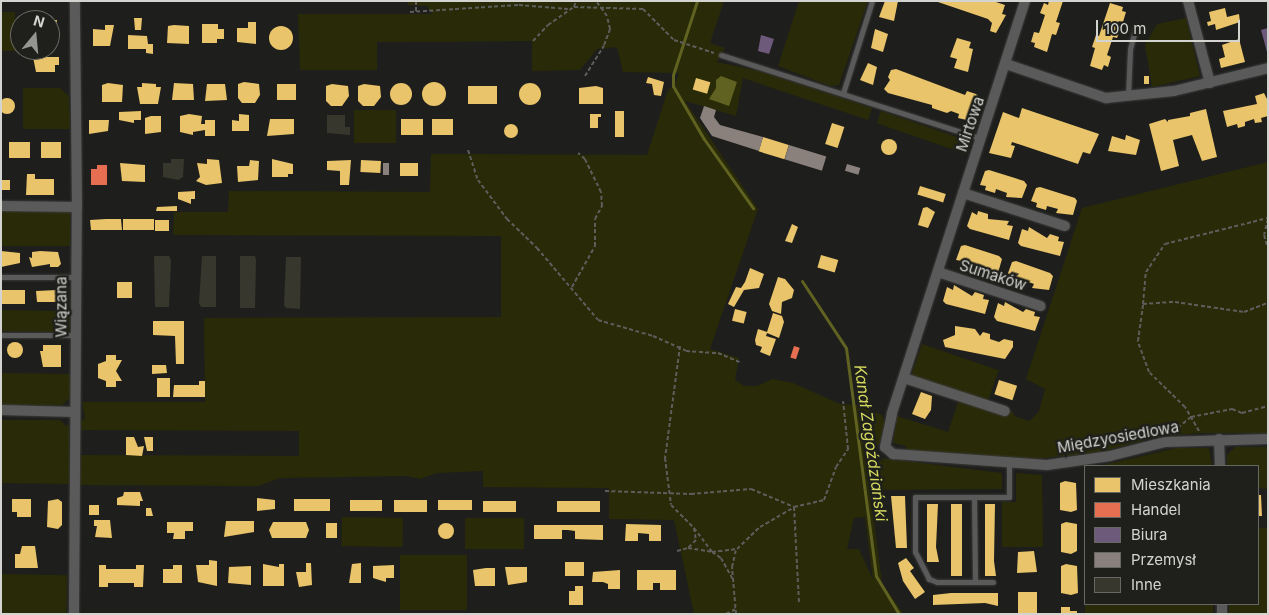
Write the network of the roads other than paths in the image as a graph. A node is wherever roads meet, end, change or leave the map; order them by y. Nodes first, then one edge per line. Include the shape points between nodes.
1 (75, 1) edge
2 (872, 1) edge
3 (1025, 1) edge
4 (1188, 1) edge
5 (1136, 26) dead end
6 (721, 55) road end
7 (1006, 64) junction
8 (1268, 68) edge
9 (1210, 83) junction
10 (843, 93) junction
11 (1128, 98) junction
12 (980, 138) junction
13 (963, 193) junction
14 (1, 206) edge
15 (77, 207) junction
16 (1065, 226) dead end
17 (938, 272) junction
18 (1, 277) edge
19 (76, 277) junction
20 (1040, 306) dead end
21 (1, 335) edge
22 (76, 335) junction
23 (904, 378) junction
24 (1, 410) edge
25 (1005, 410) dead end
26 (76, 412) junction
27 (1219, 439) junction
28 (1266, 439) edge
29 (888, 451) joint
30 (1009, 464) junction
31 (1220, 465) edge
32 (974, 497) junction
33 (974, 582) junction
34 (993, 582) dead end
35 (74, 614) edge

1 - 15 street, Wiązana
2 - 10 lane
3 - 7 street, Mirtowa
4 - 9 street
5 - 11 lane via 1130,50
6 - 10 lane
7 - 11 street via 1094,95
7 - 12 street, Mirtowa
8 - 9 street
9 - 11 street
10 - 12 lane
12 - 13 street, Mirtowa
13 - 16 street
13 - 17 street, Mirtowa
14 - 15 street
15 - 19 street, Wiązana
17 - 20 street, Sumaków
17 - 23 street, Mirtowa
18 - 19 lane
19 - 22 street, Wiązana
21 - 22 lane
22 - 26 street, Wiązana
23 - 25 street
23 - 29 street, Mirtowa via 884,443
24 - 26 street
26 - 35 street, Wiązana
27 - 28 street, Międzyosiedlowa
27 - 30 street, Międzyosiedlowa via 1165,442 1081,462
27 - 31 street
29 - 30 street, Międzyosiedlowa
30 - 32 lane via 1009,497
32 - 33 lane
32 - 33 lane via 915,497 915,552 929,579
33 - 34 lane

